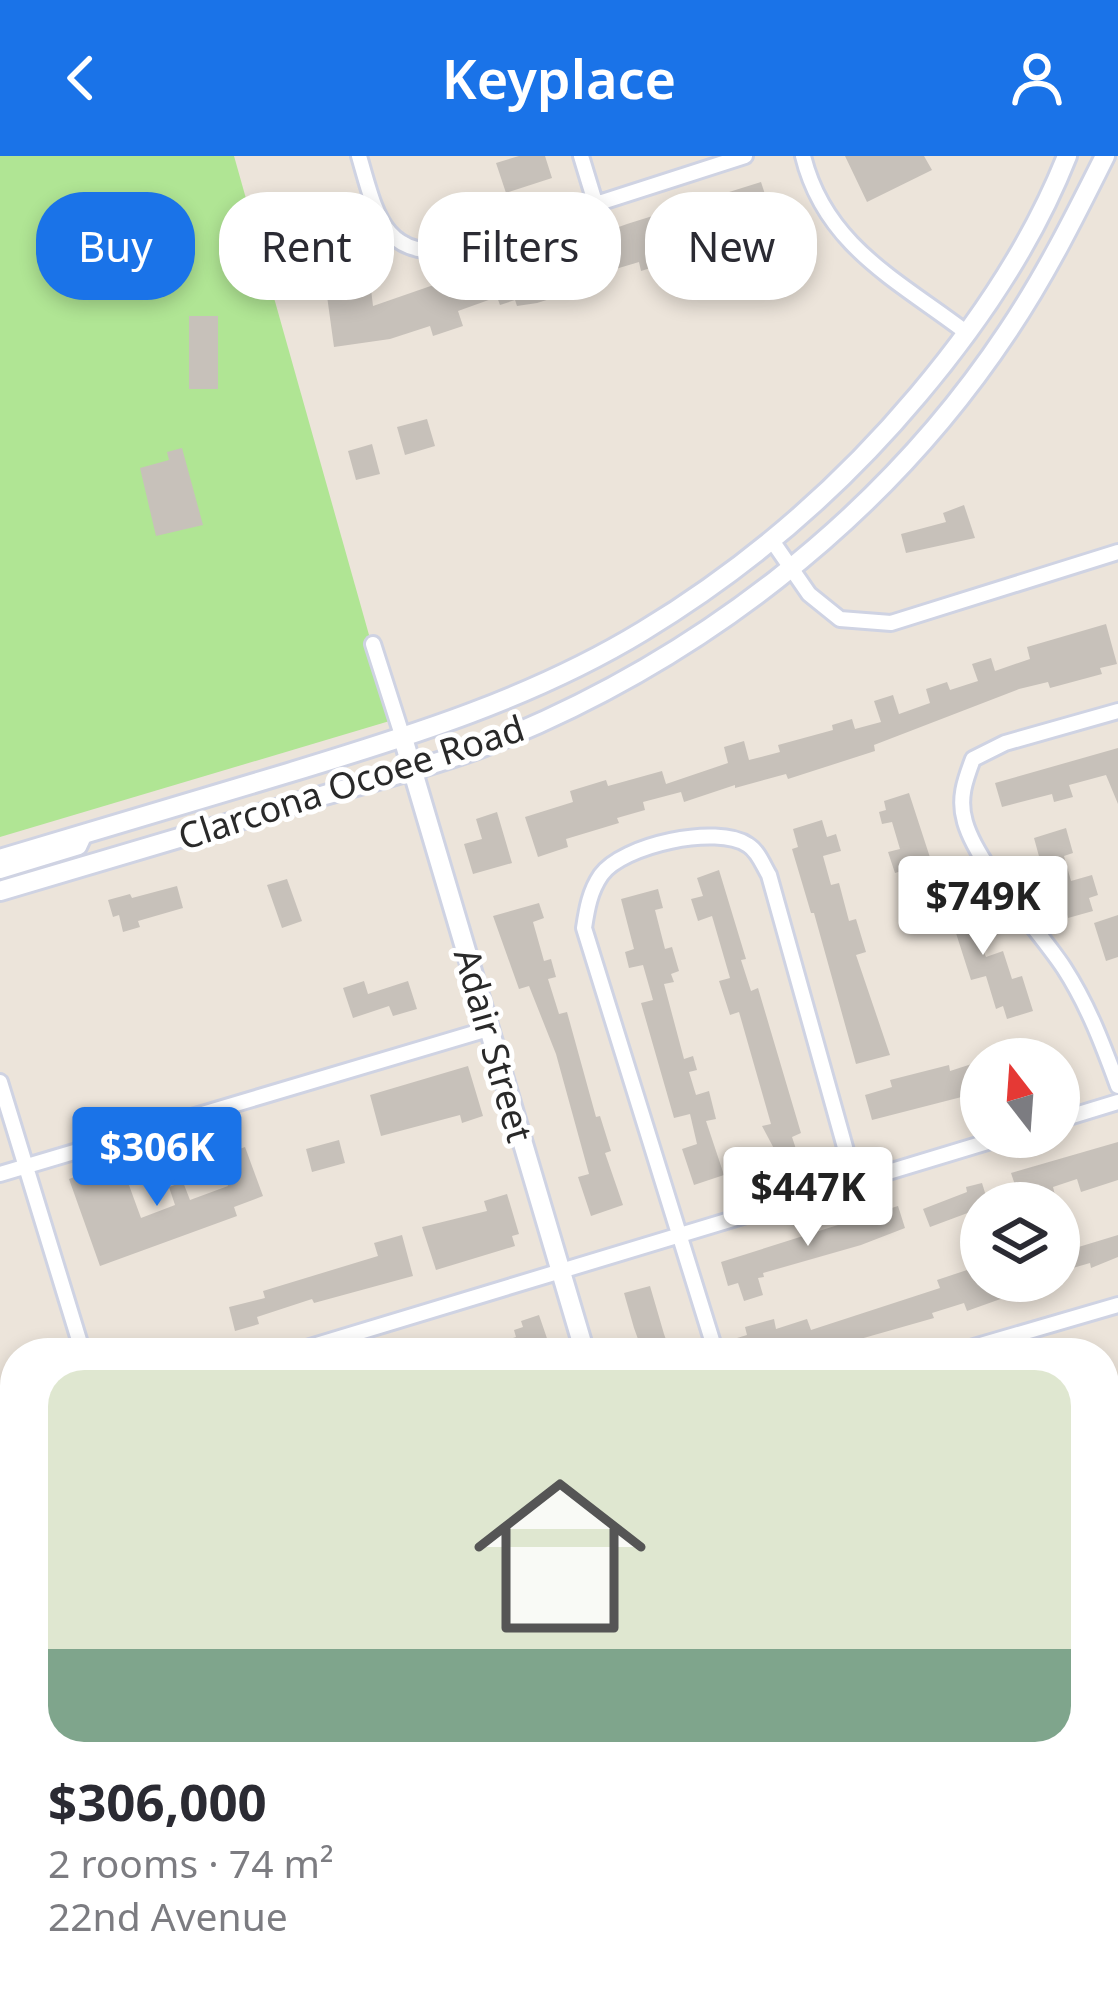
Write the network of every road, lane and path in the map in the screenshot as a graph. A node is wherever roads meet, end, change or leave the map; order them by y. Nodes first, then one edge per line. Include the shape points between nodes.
1 (359, 156) edge
2 (581, 156) edge
3 (745, 156) edge
4 (802, 156) edge
5 (1067, 156) edge
6 (1105, 156) edge
7 (592, 192) edge
8 (621, 194) edge
9 (418, 250) edge
10 (967, 333) junction
11 (772, 542) junction
12 (1118, 552) edge
13 (791, 567) junction
14 (373, 644) dead end
15 (1118, 711) edge
16 (403, 738) junction
17 (414, 768) junction
18 (85, 834) junction
19 (0, 859) edge
20 (0, 871) edge
21 (0, 891) edge
22 (488, 1029) junction
23 (0, 1082) edge
24 (1118, 1086) edge
25 (1118, 1102) edge
26 (1080, 1114) edge
27 (960, 1151) edge
28 (25, 1167) junction
29 (0, 1174) edge
30 (855, 1183) junction
31 (679, 1236) junction
32 (560, 1271) junction
33 (1118, 1305) edge
34 (78, 1338) edge
35 (339, 1338) edge
36 (580, 1338) edge
37 (711, 1338) edge
38 (1005, 1338) edge

1 - 9 street via 385,228
2 - 7 street
3 - 8 street
4 - 10 street via 828,218 860,256
5 - 10 street, Clarcona Ocoee Road
6 - 13 street, Clarcona Ocoee Road via 1007,334 908,455
10 - 11 street, Clarcona Ocoee Road via 887,431
11 - 13 street
11 - 16 street, Clarcona Ocoee Road via 640,633 504,700
12 - 13 street via 891,623 840,619
13 - 17 street, Clarcona Ocoee Road via 650,667 478,748
14 - 16 street
15 - 24 street via 1005,742 973,759 962,791 965,824 1064,968
16 - 17 street, Adair Street
16 - 18 street, Clarcona Ocoee Road
17 - 21 street, Clarcona Ocoee Road
17 - 22 street, Adair Street
18 - 19 street, Clarcona Ocoee Road
18 - 20 street via 79,848
22 - 28 street
22 - 32 street, Adair Street
23 - 28 street
25 - 26 street
27 - 30 street
28 - 29 street
28 - 34 street
30 - 31 street
30 - 31 street via 770,875 752,847 728,836 694,836 603,872 584,928
31 - 32 street
31 - 37 street
32 - 35 street
32 - 36 street, Adair Street
33 - 38 street

